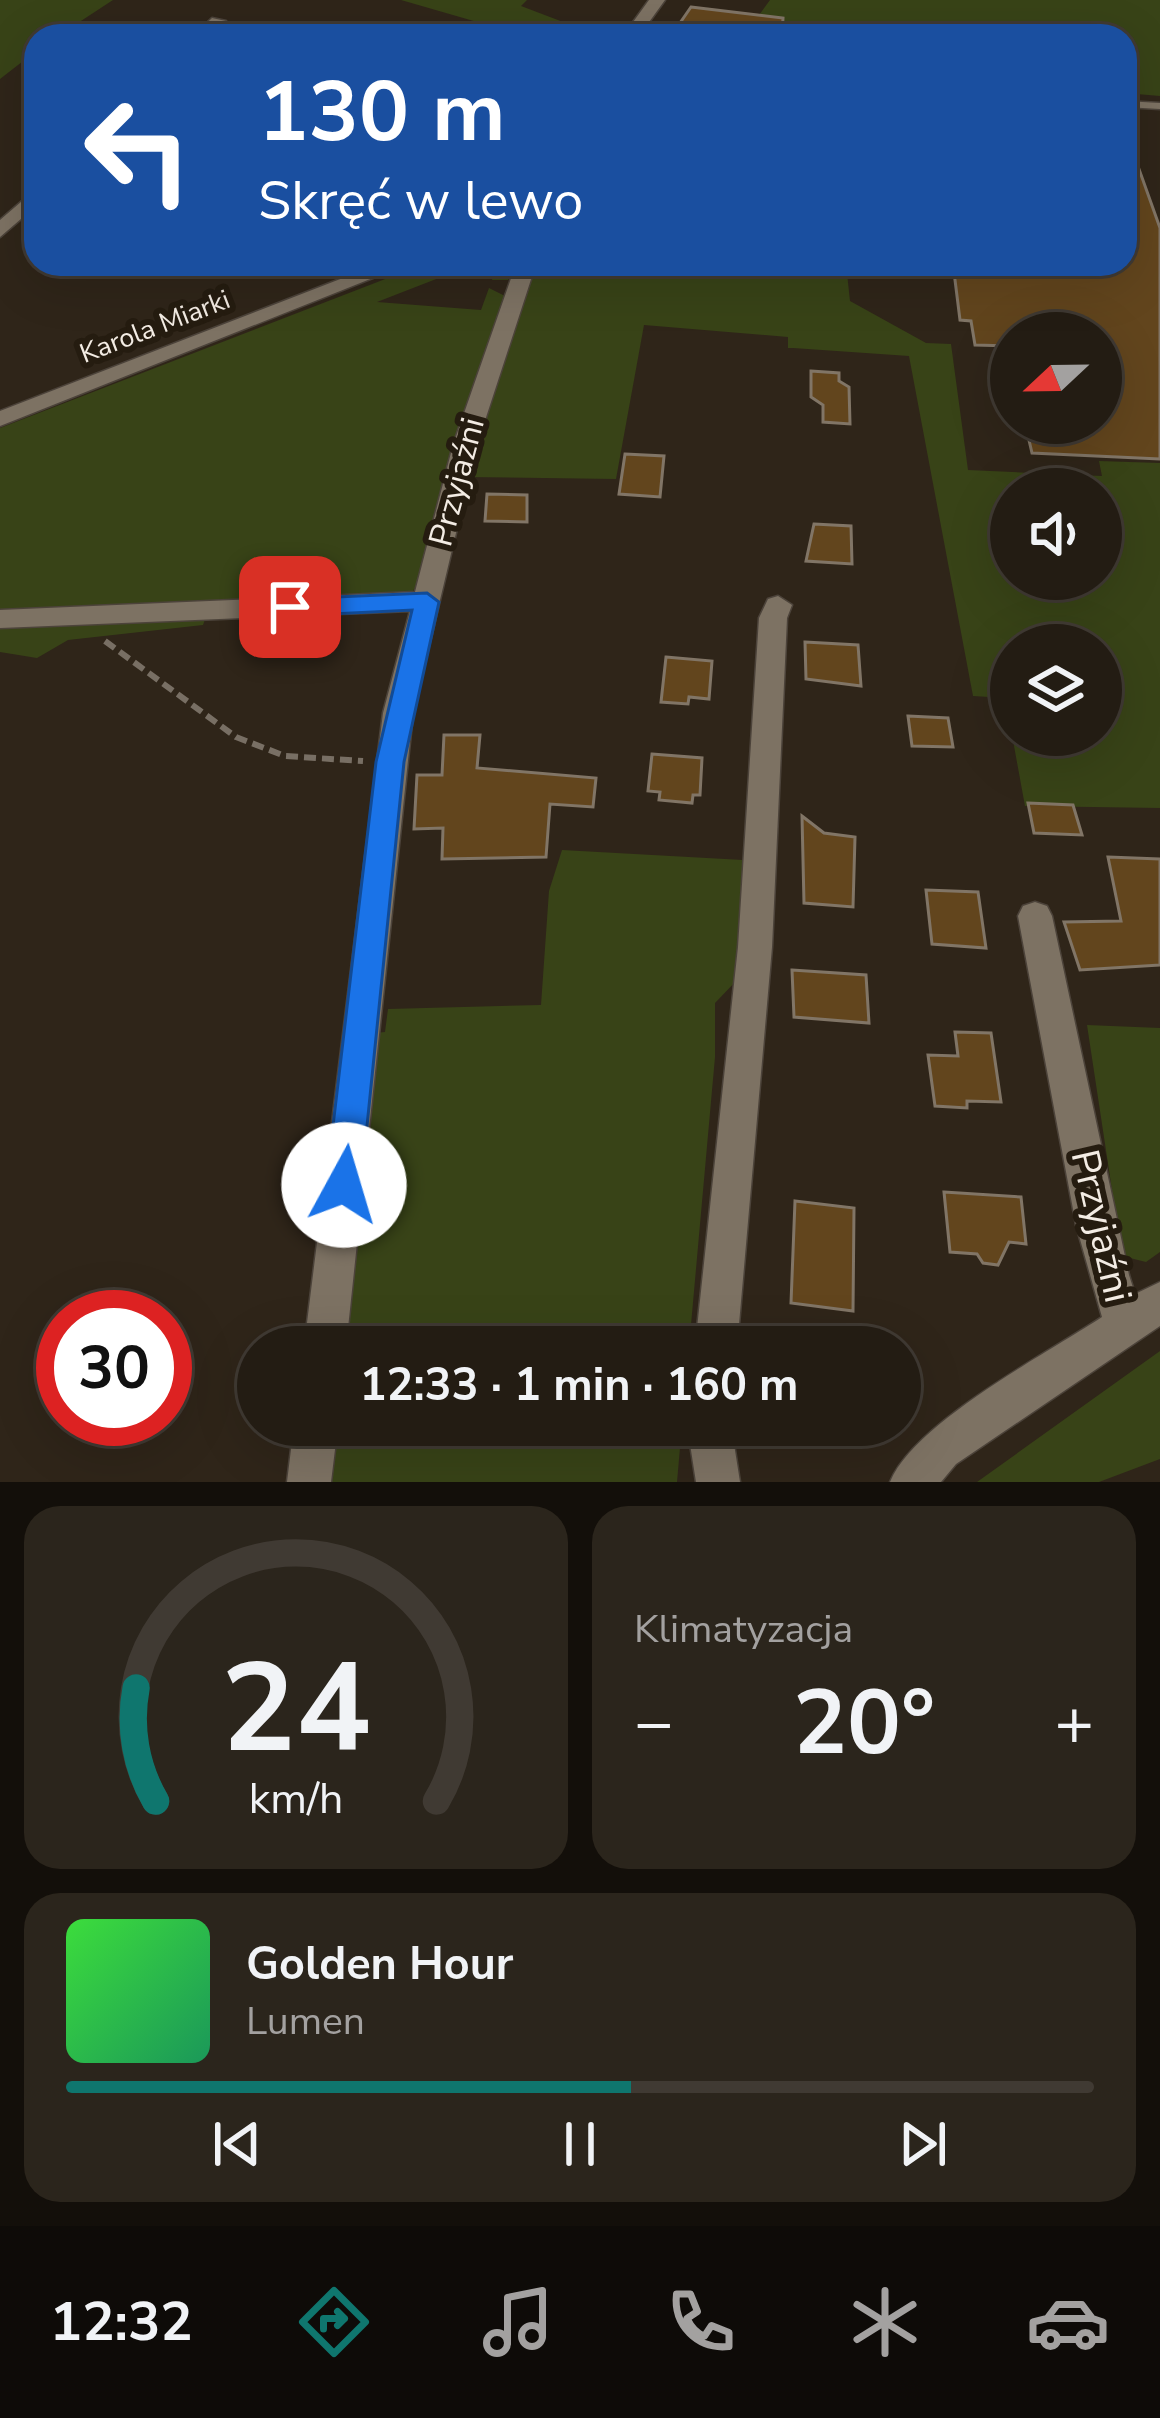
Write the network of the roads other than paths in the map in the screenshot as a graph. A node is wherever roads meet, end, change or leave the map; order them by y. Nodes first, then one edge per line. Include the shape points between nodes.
1 (218, 21) dead end
2 (215, 24) edge
3 (24, 207) edge
4 (0, 230) edge
5 (367, 276) edge
6 (522, 276) edge
7 (0, 419) edge
8 (427, 602) junction
9 (778, 605) dead end
10 (0, 619) edge
11 (1035, 916) dead end
12 (1143, 1314) edge
13 (327, 1326) edge
14 (718, 1326) edge
15 (313, 1446) edge
16 (712, 1446) edge
17 (309, 1482) edge
18 (718, 1482) edge
19 (912, 1482) edge

1 - 2 street
3 - 4 street
5 - 7 street, Karola Miarki
6 - 8 street, Przyjaźni via 465,445
8 - 10 street
8 - 13 street, Przyjaźni via 390,762
9 - 14 street
11 - 12 street, Przyjaźni via 1101,1258
12 - 19 street, Przyjaźni via 941,1449
15 - 17 street
16 - 18 street

